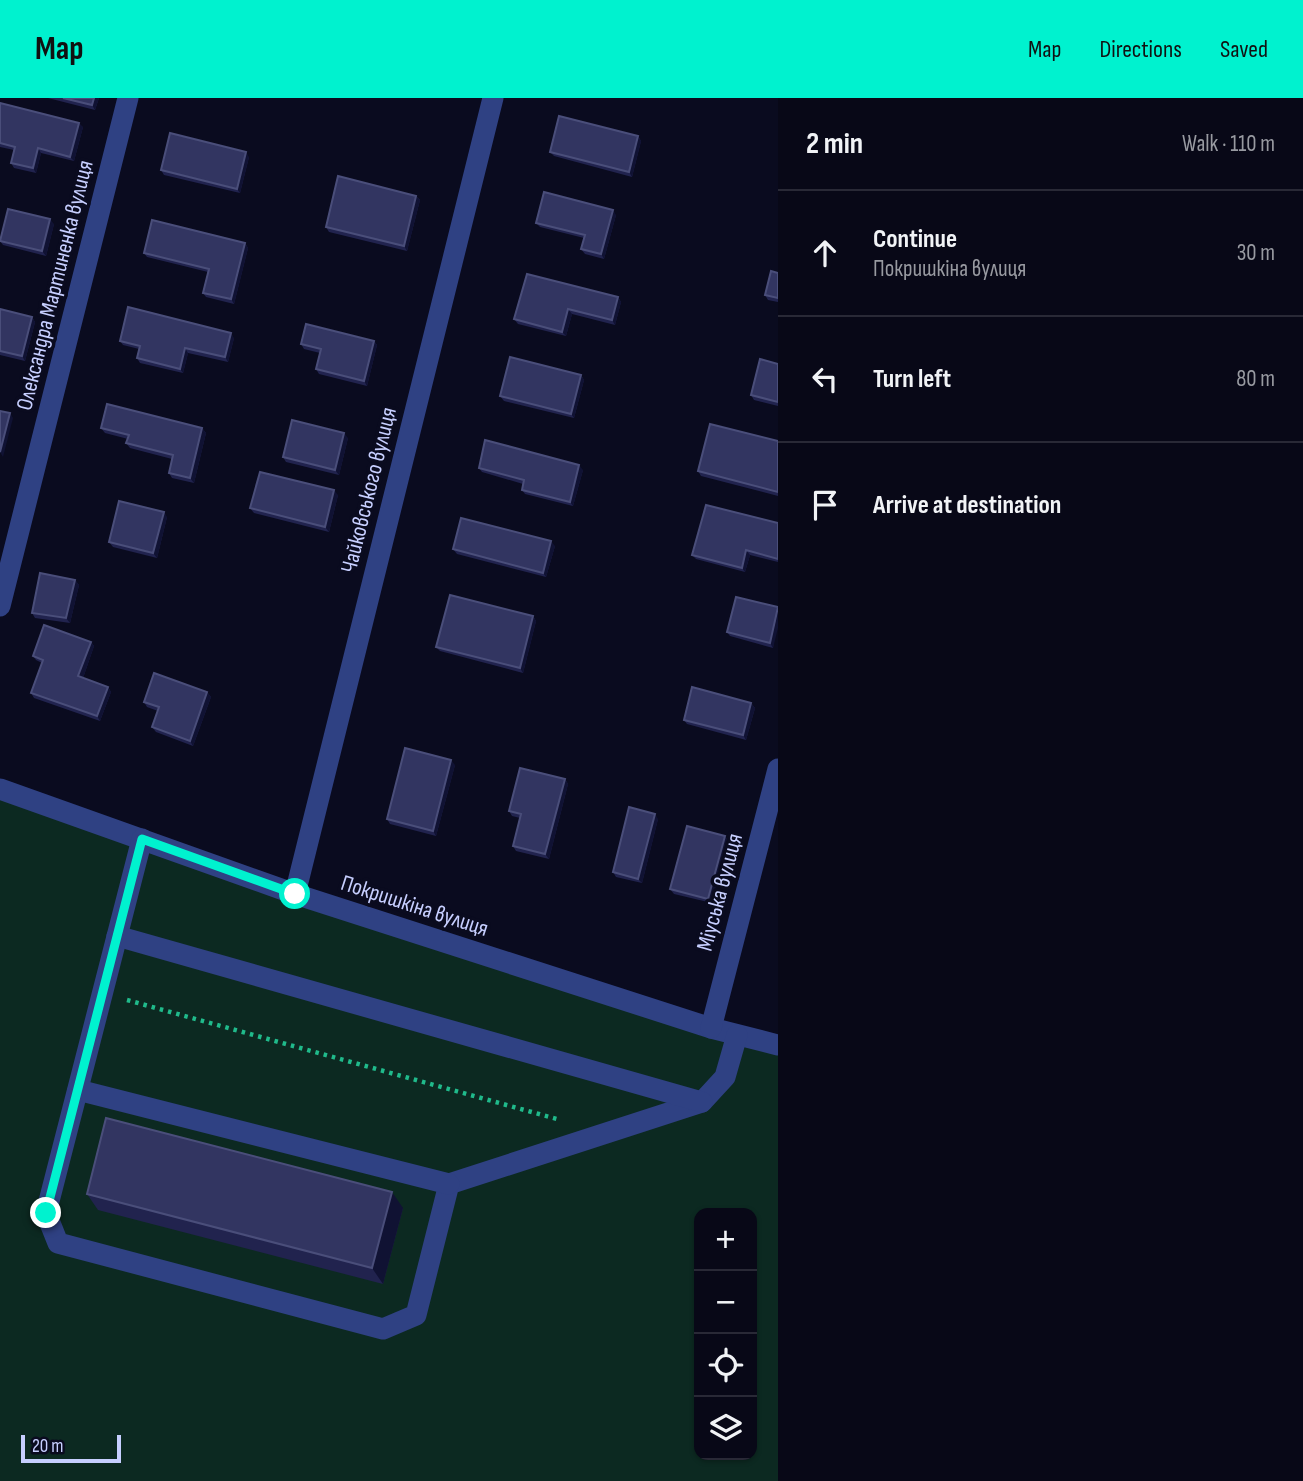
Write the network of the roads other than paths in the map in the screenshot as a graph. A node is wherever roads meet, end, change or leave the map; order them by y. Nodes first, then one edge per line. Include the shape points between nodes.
1 (128, 98) edge
2 (492, 98) edge
3 (0, 606) edge
4 (778, 769) edge
5 (0, 789) edge
6 (142, 839) junction
7 (295, 894) junction
8 (117, 936) junction
9 (711, 1028) junction
10 (737, 1035) junction
11 (778, 1045) edge
12 (78, 1090) junction
13 (702, 1102) junction
14 (449, 1184) junction

1 - 3 street, Олександра Мартиненка вулиця
2 - 7 street, Чайковського вулиця
4 - 9 street, Міуська вулиця
5 - 6 street, Покришкіна вулиця
6 - 7 street, Покришкіна вулиця
6 - 8 street
7 - 9 street, Покришкіна вулиця
8 - 12 street
8 - 13 street
9 - 10 street, Покришкіна вулиця
10 - 11 street, Покришкіна вулиця
10 - 13 street via 725,1077
12 - 14 street
12 - 14 street via 46,1213 58,1243 383,1329 416,1315
13 - 14 street

